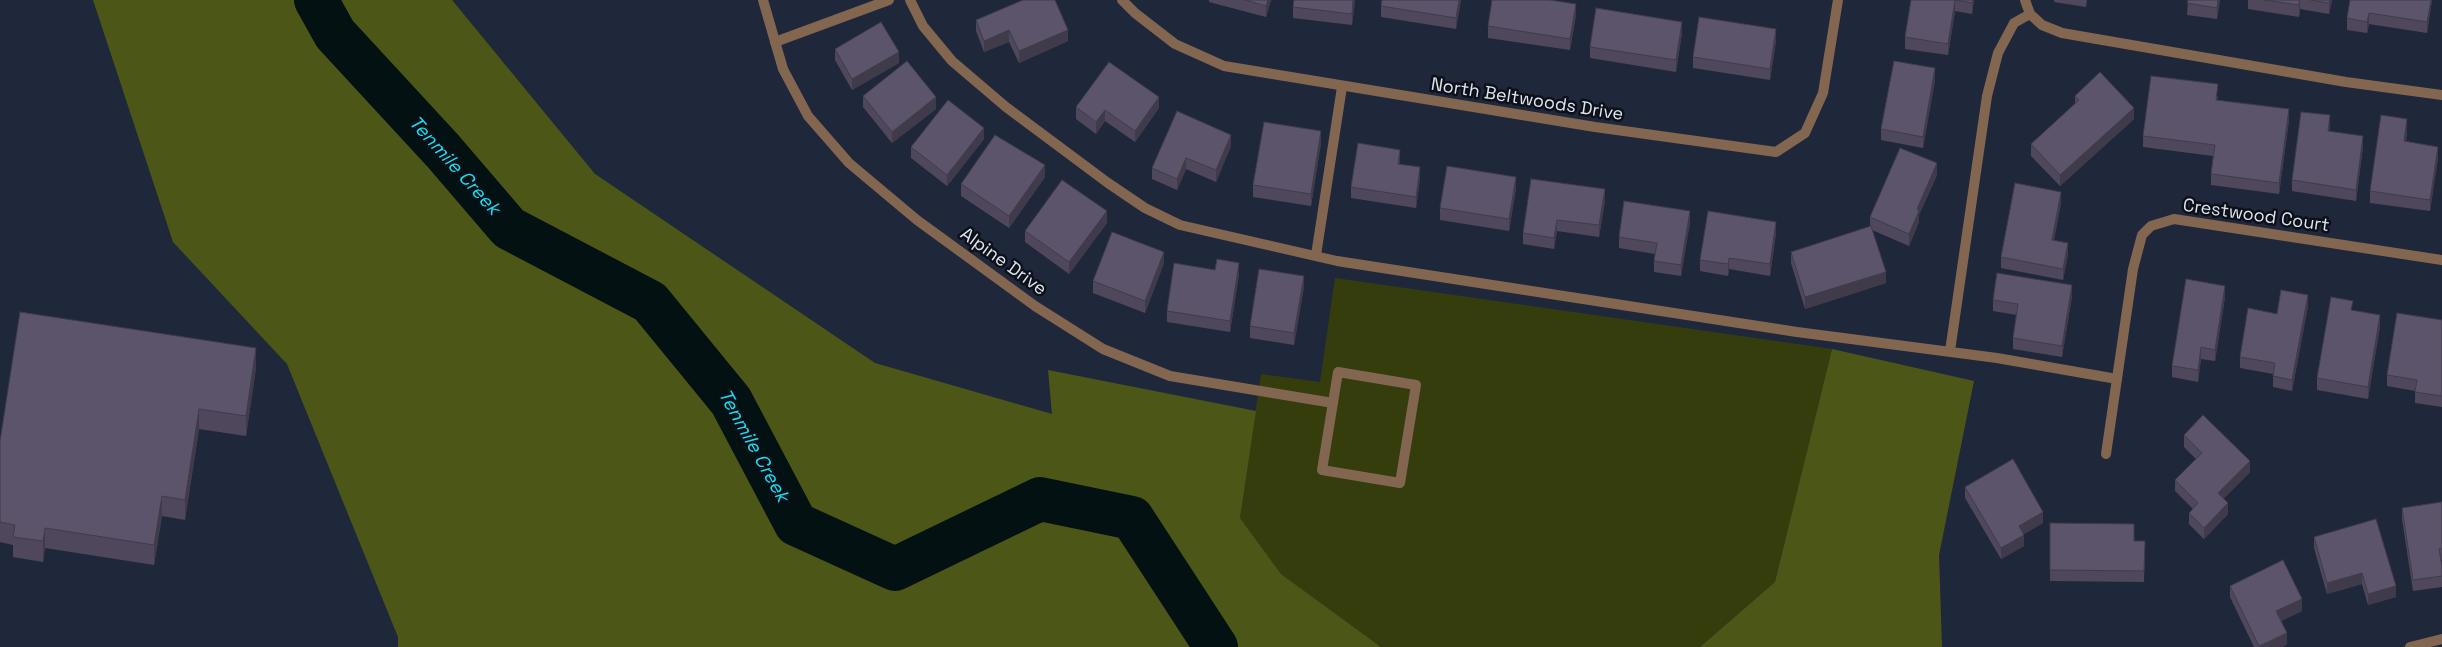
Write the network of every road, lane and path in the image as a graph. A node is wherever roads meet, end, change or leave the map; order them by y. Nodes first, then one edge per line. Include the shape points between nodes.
1 (763, 0) edge
2 (889, 0) edge
3 (910, 0) edge
4 (1122, 0) edge
5 (1838, 0) edge
6 (2025, 0) edge
7 (2030, 14) junction
8 (775, 42) junction
9 (1342, 87) junction
10 (2442, 95) edge
11 (1316, 255) junction
12 (2442, 260) edge
13 (1950, 351) junction
14 (2117, 379) junction
15 (1333, 403) junction
16 (2106, 454) dead end
17 (2442, 640) edge
18 (2410, 647) edge

1 - 8 street, Alpine Drive
2 - 8 street
3 - 11 street via 923,26 952,61 1006,107 1145,208 1180,225
4 - 9 street, North Beltwoods Drive via 1175,44 1224,66
5 - 9 street, North Beltwoods Drive via 1823,94 1806,133 1776,152 1595,128
6 - 7 street
7 - 10 street via 2042,25 2062,33 2346,82
7 - 13 street via 2014,23 1998,53 1987,96
8 - 15 street, Alpine Drive via 783,69 808,116 849,163 917,220 1035,306 1102,350 1170,376
9 - 11 street
11 - 13 street via 1797,332
12 - 14 street, Crestwood Court via 2174,219 2151,226 2142,235 2133,269
13 - 14 street
14 - 16 street, Crestwood Court
15 - 15 street via 1322,470 1400,483 1416,385 1338,372
17 - 18 street

